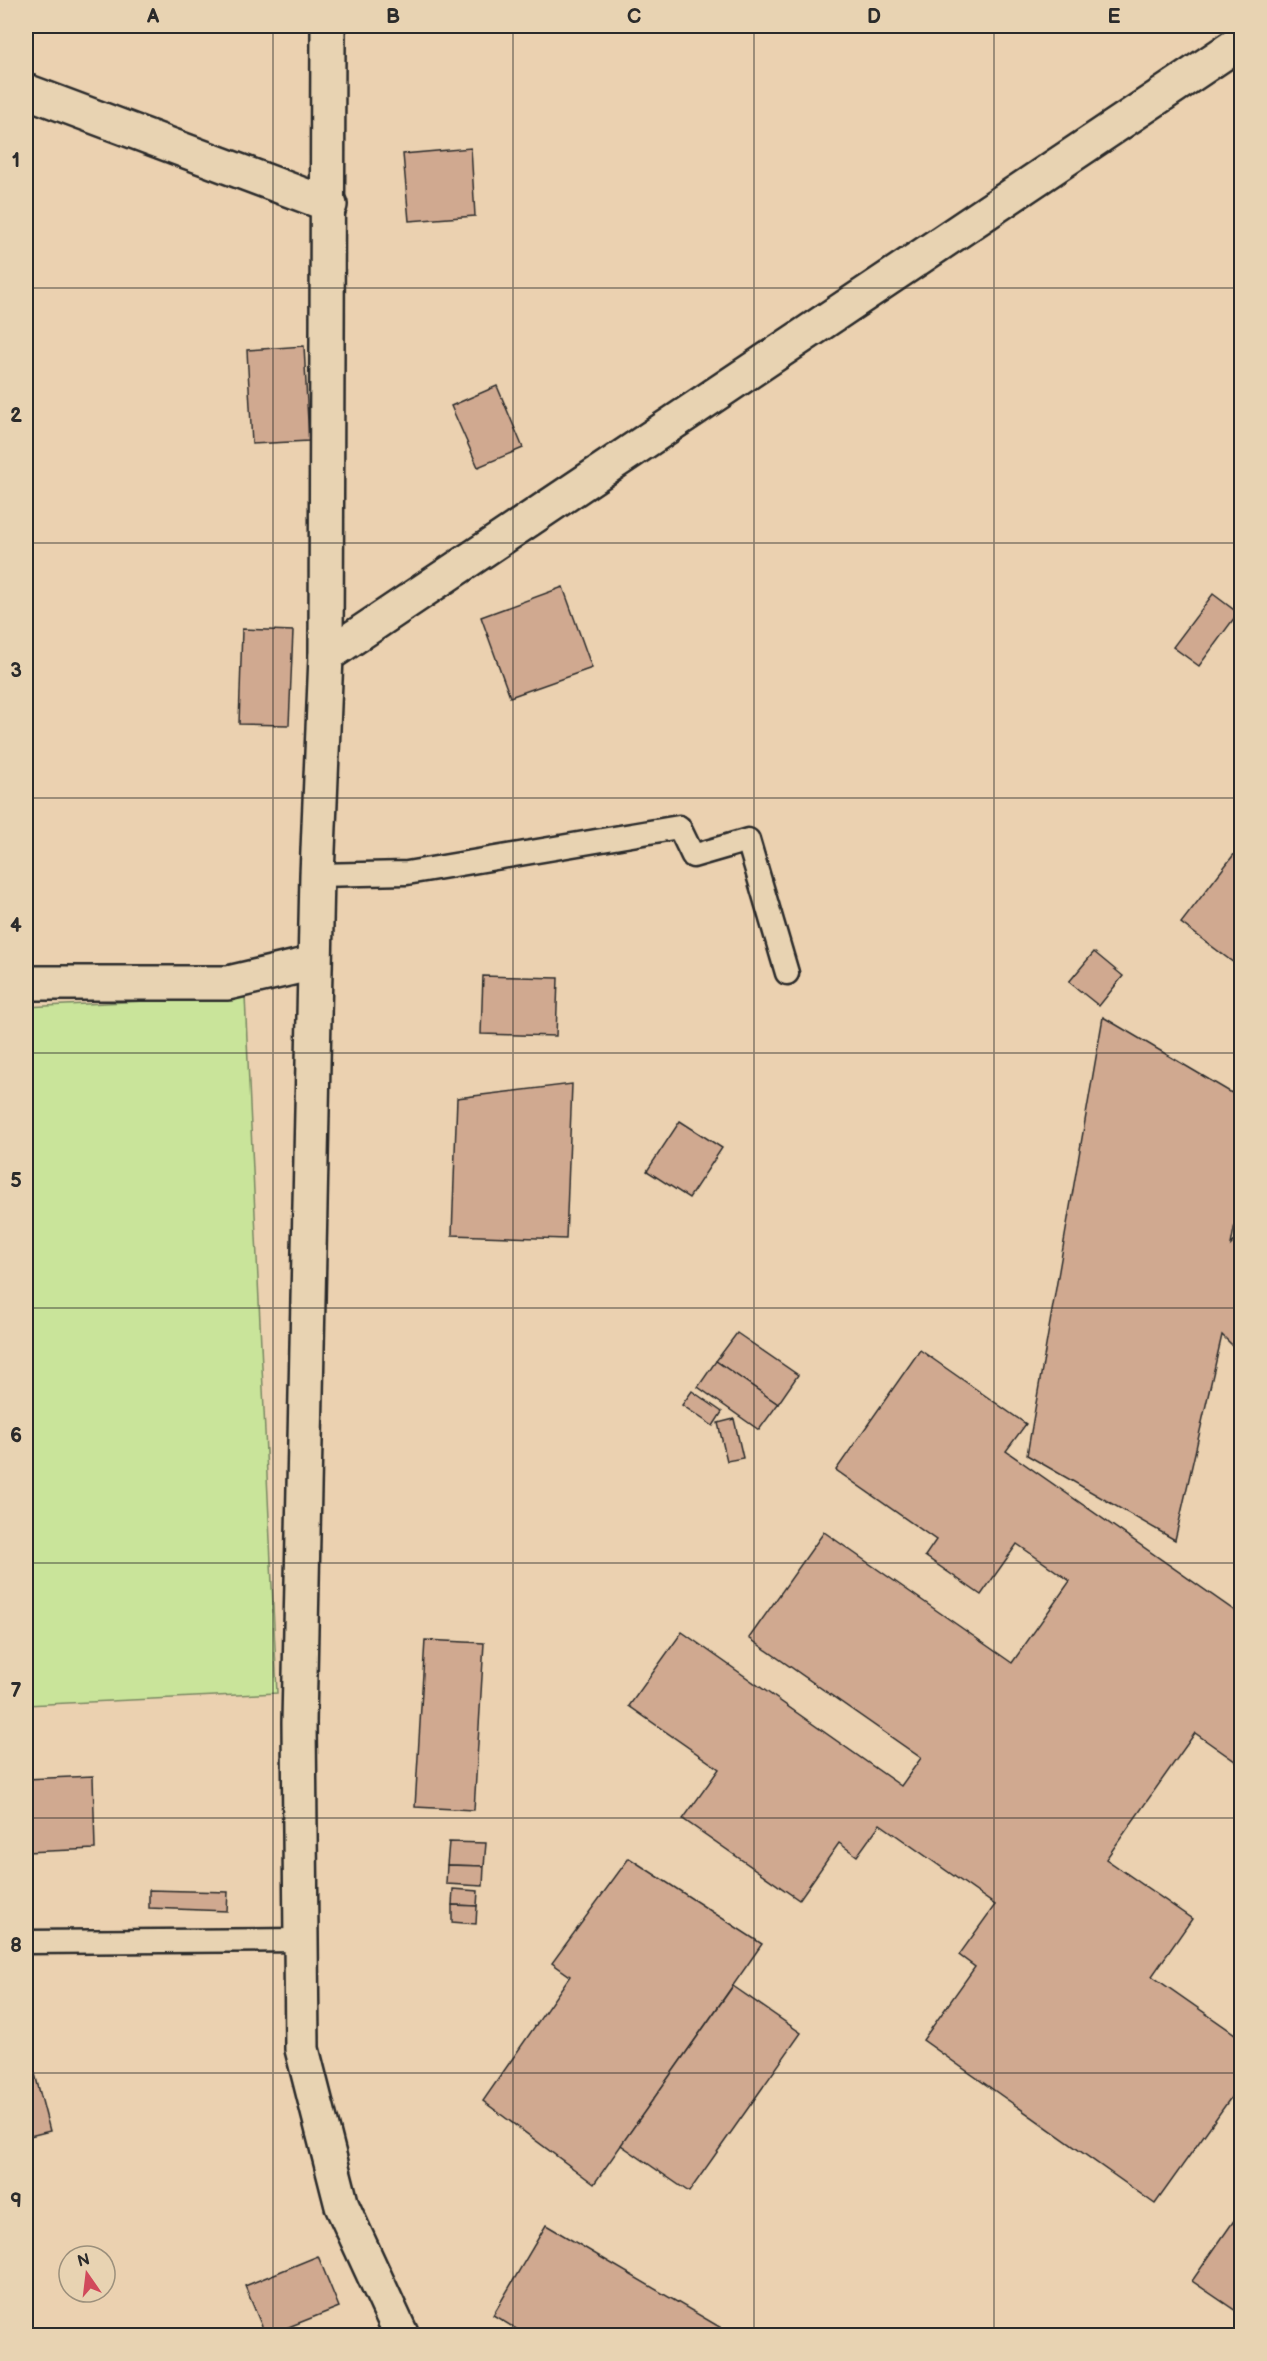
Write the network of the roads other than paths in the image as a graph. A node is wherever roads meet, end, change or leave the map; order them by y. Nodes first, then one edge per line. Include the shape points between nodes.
1 (328, 26) edge
2 (1242, 41) edge
3 (26, 91) edge
4 (330, 205) junction
5 (326, 656) junction
6 (316, 875) junction
7 (314, 963) junction
8 (787, 973) dead end
9 (26, 983) edge
10 (300, 1941) junction
11 (26, 1942) edge
12 (402, 2336) edge

1 - 4 street
2 - 5 street
3 - 4 street
4 - 5 street
5 - 6 street
6 - 7 street
6 - 8 lane via 407,873 679,827 693,856 748,840
7 - 9 street via 228,983
7 - 10 street via 298,1724
10 - 11 lane
10 - 12 street via 302,2049 342,2206

